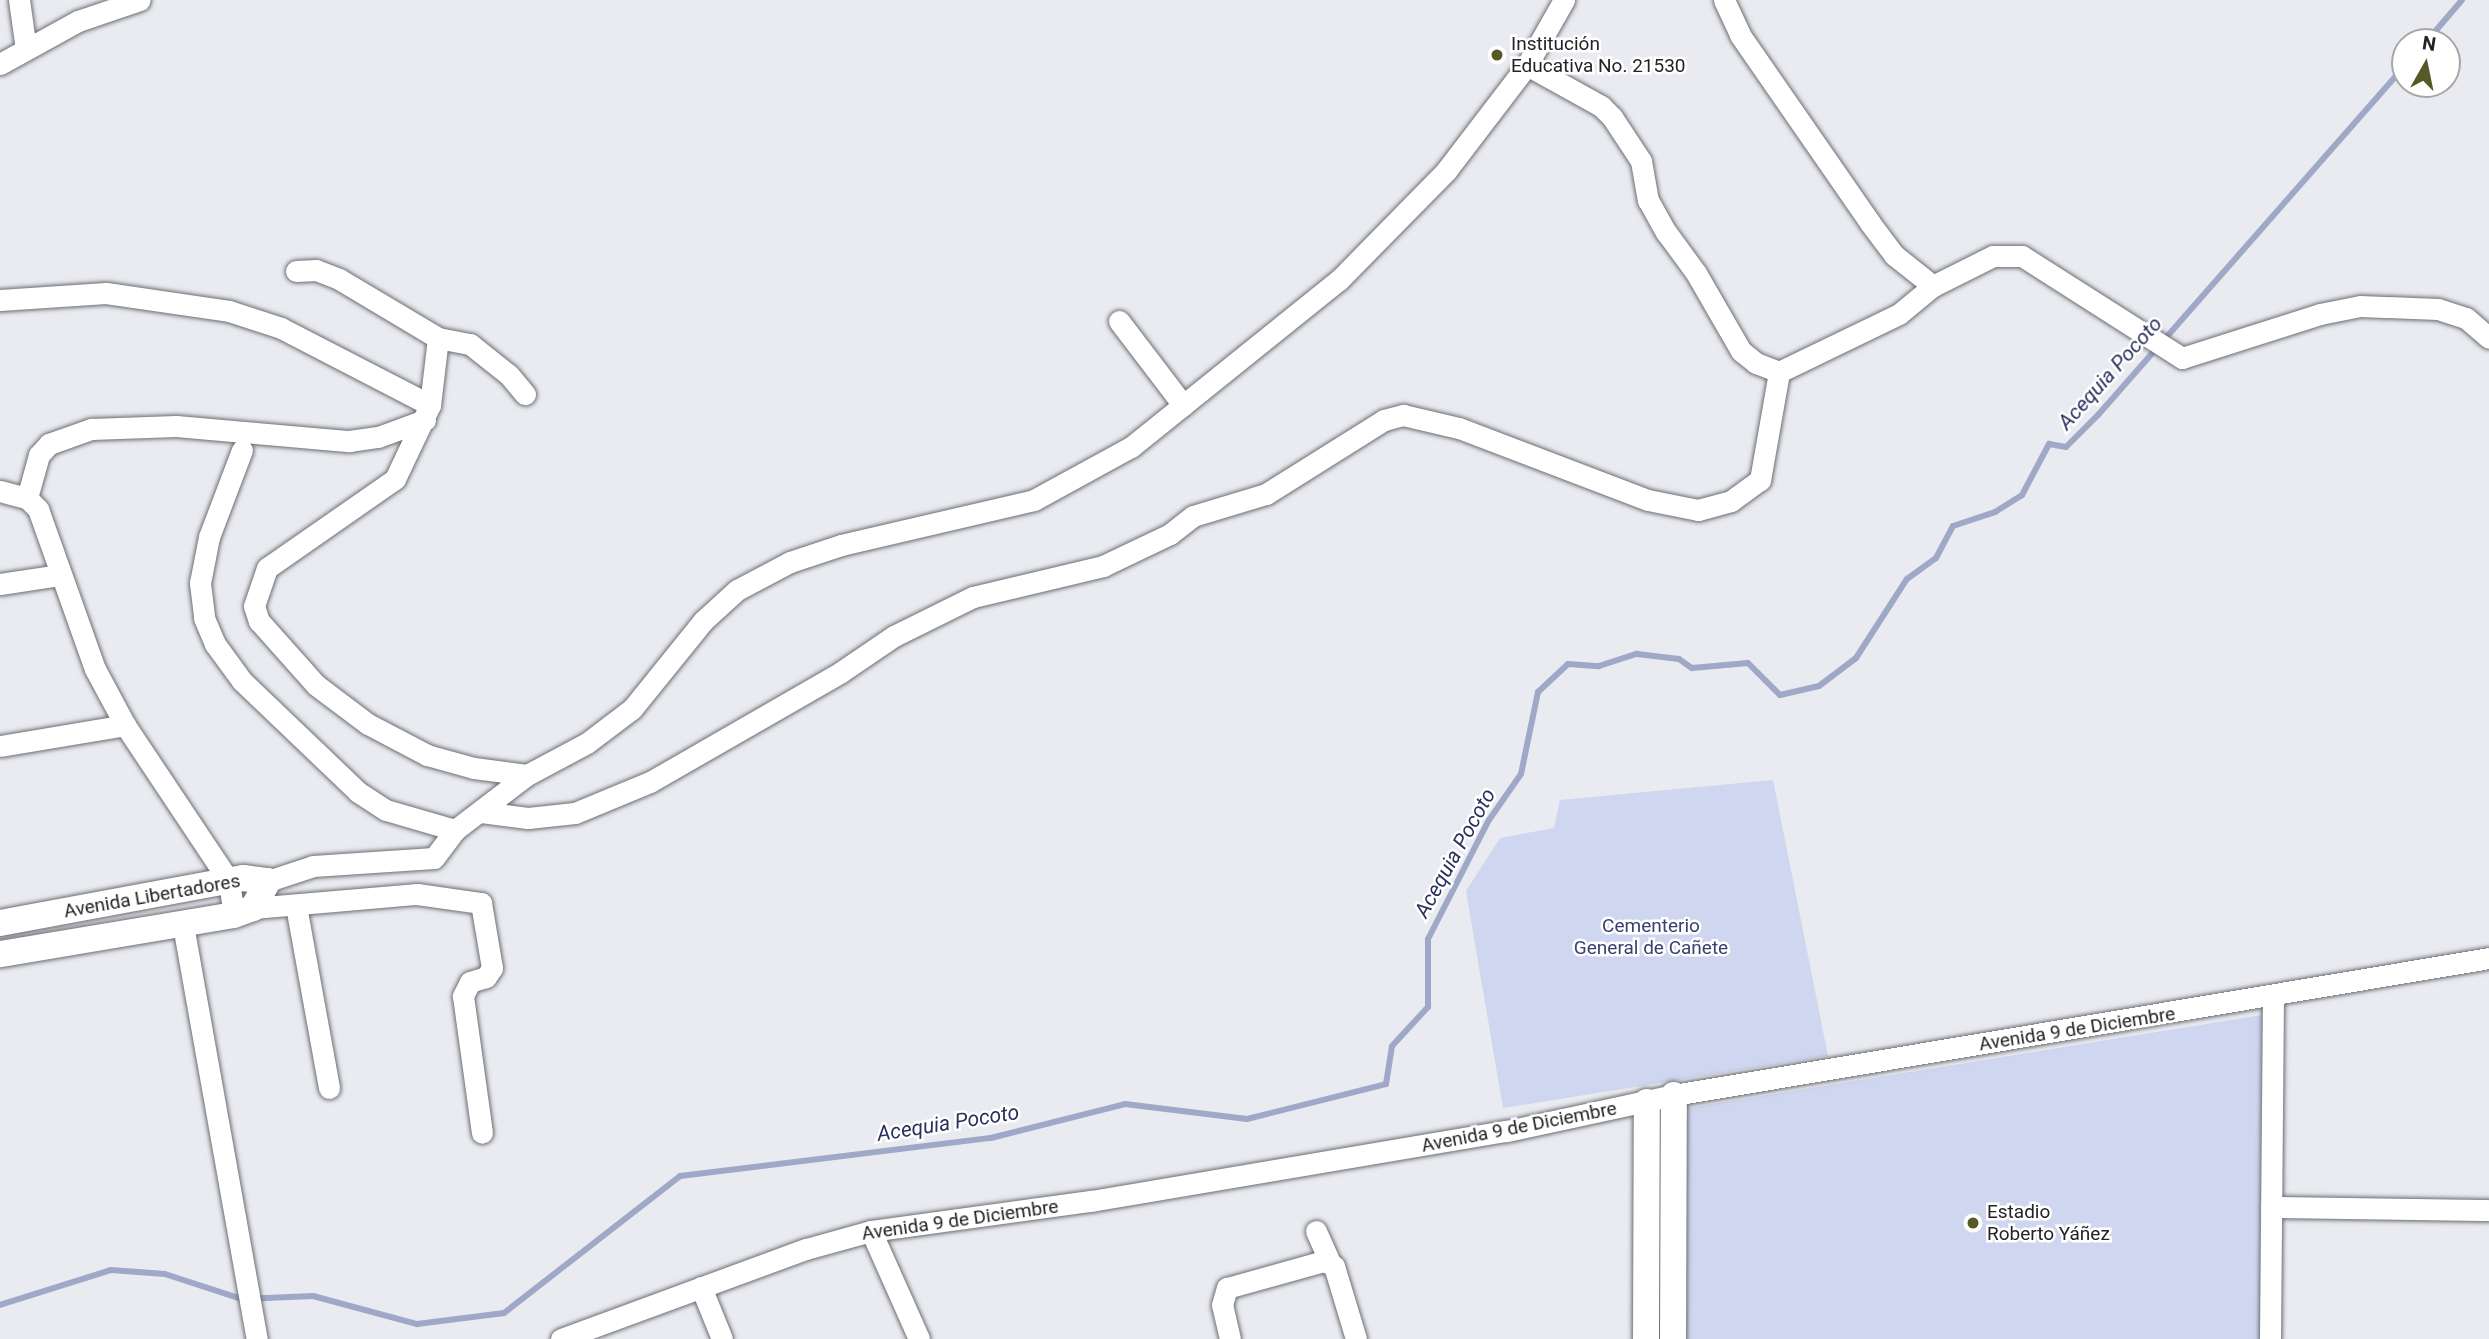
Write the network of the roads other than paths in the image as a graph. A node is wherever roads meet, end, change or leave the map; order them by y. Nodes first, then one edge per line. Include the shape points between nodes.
1 (19, 0) edge
2 (140, 0) edge
3 (1564, 0) edge
4 (1724, 0) edge
5 (26, 49) junction
6 (0, 64) edge
7 (1527, 65) junction
8 (296, 271) dead end
9 (1933, 286) junction
10 (0, 300) edge
11 (1119, 321) dead end
12 (438, 338) junction
13 (2489, 338) edge
14 (1779, 372) junction
15 (525, 394) dead end
16 (1183, 405) junction
17 (428, 413) junction
18 (242, 450) dead end
19 (0, 491) edge
20 (27, 498) junction
21 (61, 575) junction
22 (0, 584) edge
23 (125, 725) junction
24 (0, 746) edge
25 (527, 775) junction
26 (481, 812) junction
27 (453, 832) junction
28 (229, 881) junction
29 (268, 881) junction
30 (296, 906) junction
31 (244, 912) junction
32 (0, 923) edge
33 (183, 925) junction
34 (0, 954) edge
35 (2489, 958) edge
36 (2273, 997) junction
37 (329, 1088) dead end
38 (1674, 1095) junction
39 (1647, 1102) junction
40 (482, 1133) dead end
41 (2271, 1207) junction
42 (2489, 1210) edge
43 (871, 1231) junction
44 (1316, 1231) dead end
45 (1330, 1262) junction
46 (701, 1287) junction
47 (257, 1339) edge
48 (561, 1339) edge
49 (722, 1339) edge
50 (919, 1339) edge
51 (1230, 1339) edge
52 (1356, 1339) edge
53 (1646, 1339) edge
54 (1673, 1339) edge
55 (2270, 1339) edge

1 - 5 street
2 - 5 street via 78,21
3 - 7 street
4 - 9 street via 1740,35 1894,256
5 - 6 street
7 - 14 street via 1601,106 1612,117 1642,161 1654,211 1741,351
7 - 16 street via 1446,171 1339,280
8 - 12 street via 316,270 339,279
9 - 13 street via 1993,257 2022,256 2167,352 2187,357 2320,314 2360,306 2438,309 2466,318
9 - 14 street via 1899,314
10 - 17 street via 106,293 229,311 281,328
11 - 16 street
12 - 15 street via 470,344
12 - 17 street
14 - 26 street via 1760,480 1731,501 1698,510 1648,500 1459,428 1403,415 1384,419 1266,494 1193,516 1171,534 1102,566 973,597 950,608 894,636 841,672 650,782 575,813 528,818
16 - 25 street via 1131,447 1034,500 841,545 790,562 737,590 703,621 632,709 587,743
17 - 20 street via 378,437 349,440 176,426 91,429 49,444 39,455
17 - 25 street via 395,480 267,568 254,606 259,621 316,685 368,724 427,755
18 - 27 street via 209,537 200,583 204,618 215,644 242,681 358,792 386,810
19 - 20 street
20 - 21 street via 38,509
21 - 22 street
21 - 23 street via 95,669
23 - 24 street
23 - 28 street
25 - 26 street
26 - 27 street
27 - 29 street via 434,858 313,866
28 - 29 street, Avenida Libertadores
28 - 31 street
28 - 32 street, Avenida Libertadores
29 - 31 street, Avenida Libertadores
30 - 31 street
30 - 37 street
30 - 40 street via 417,894 480,902 492,968 486,977 470,982 463,996
31 - 33 street, Avenida Libertadores
33 - 34 street, Avenida Libertadores
33 - 47 street
35 - 36 street, Avenida 9 de Diciembre
36 - 38 street, Avenida 9 de Diciembre
36 - 41 street
38 - 39 street, Avenida 9 de Diciembre
38 - 54 street
39 - 43 street, Avenida 9 de Diciembre via 1507,1132
39 - 53 street
41 - 42 street
41 - 55 street
43 - 46 street, Avenida 9 de Diciembre
43 - 50 street
44 - 45 street
45 - 51 street via 1318,1261 1227,1288 1222,1305
45 - 52 street
46 - 48 street, Avenida 9 de Diciembre
46 - 49 street

